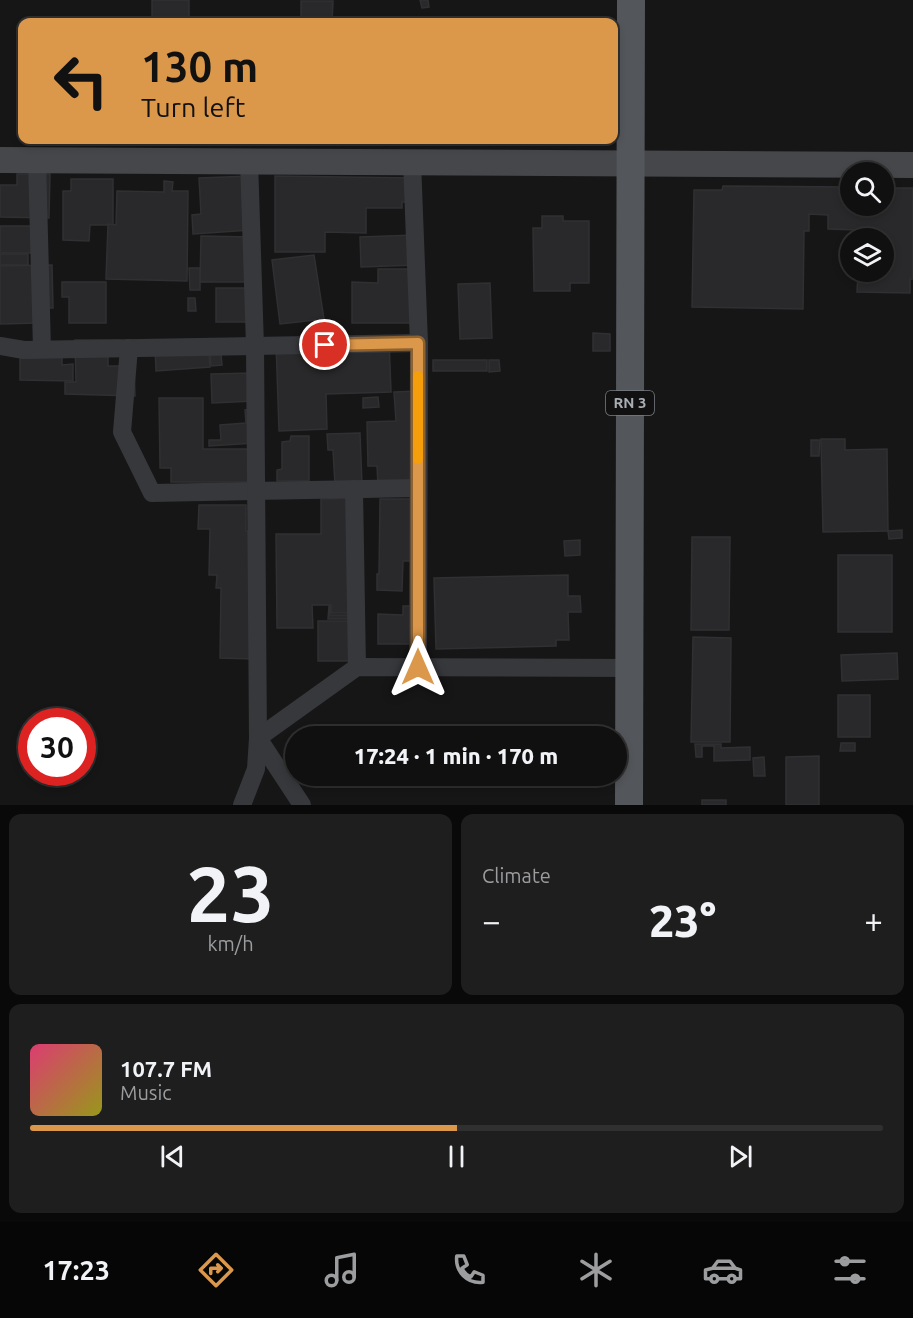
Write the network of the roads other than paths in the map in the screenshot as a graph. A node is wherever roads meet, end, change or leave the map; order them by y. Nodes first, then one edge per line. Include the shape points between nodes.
1 (631, 0) edge
2 (0, 160) edge
3 (37, 160) junction
4 (249, 160) junction
5 (412, 161) junction
6 (630, 162) junction
7 (913, 165) edge
8 (418, 343) junction
9 (0, 346) edge
10 (255, 346) junction
11 (129, 348) junction
12 (42, 350) junction
13 (418, 488) junction
14 (354, 489) junction
15 (255, 491) junction
16 (357, 667) junction
17 (418, 667) junction
18 (629, 668) junction
19 (258, 738) junction
20 (242, 805) edge
21 (302, 805) edge
22 (629, 805) edge

1 - 6 main road, RN 3
2 - 3 street
3 - 4 street
3 - 12 street
4 - 5 street
4 - 10 street
5 - 6 street
5 - 8 street
6 - 7 street
6 - 18 main road, RN 3
8 - 10 street
8 - 13 street
9 - 12 street
10 - 11 street
10 - 15 street
11 - 12 street
11 - 15 street via 122,432 152,493
13 - 14 street
13 - 17 street
14 - 15 street
14 - 16 street
15 - 19 street
16 - 17 street
16 - 19 street
17 - 18 street
18 - 22 main road, RN 3
19 - 20 street via 256,769
19 - 21 street

